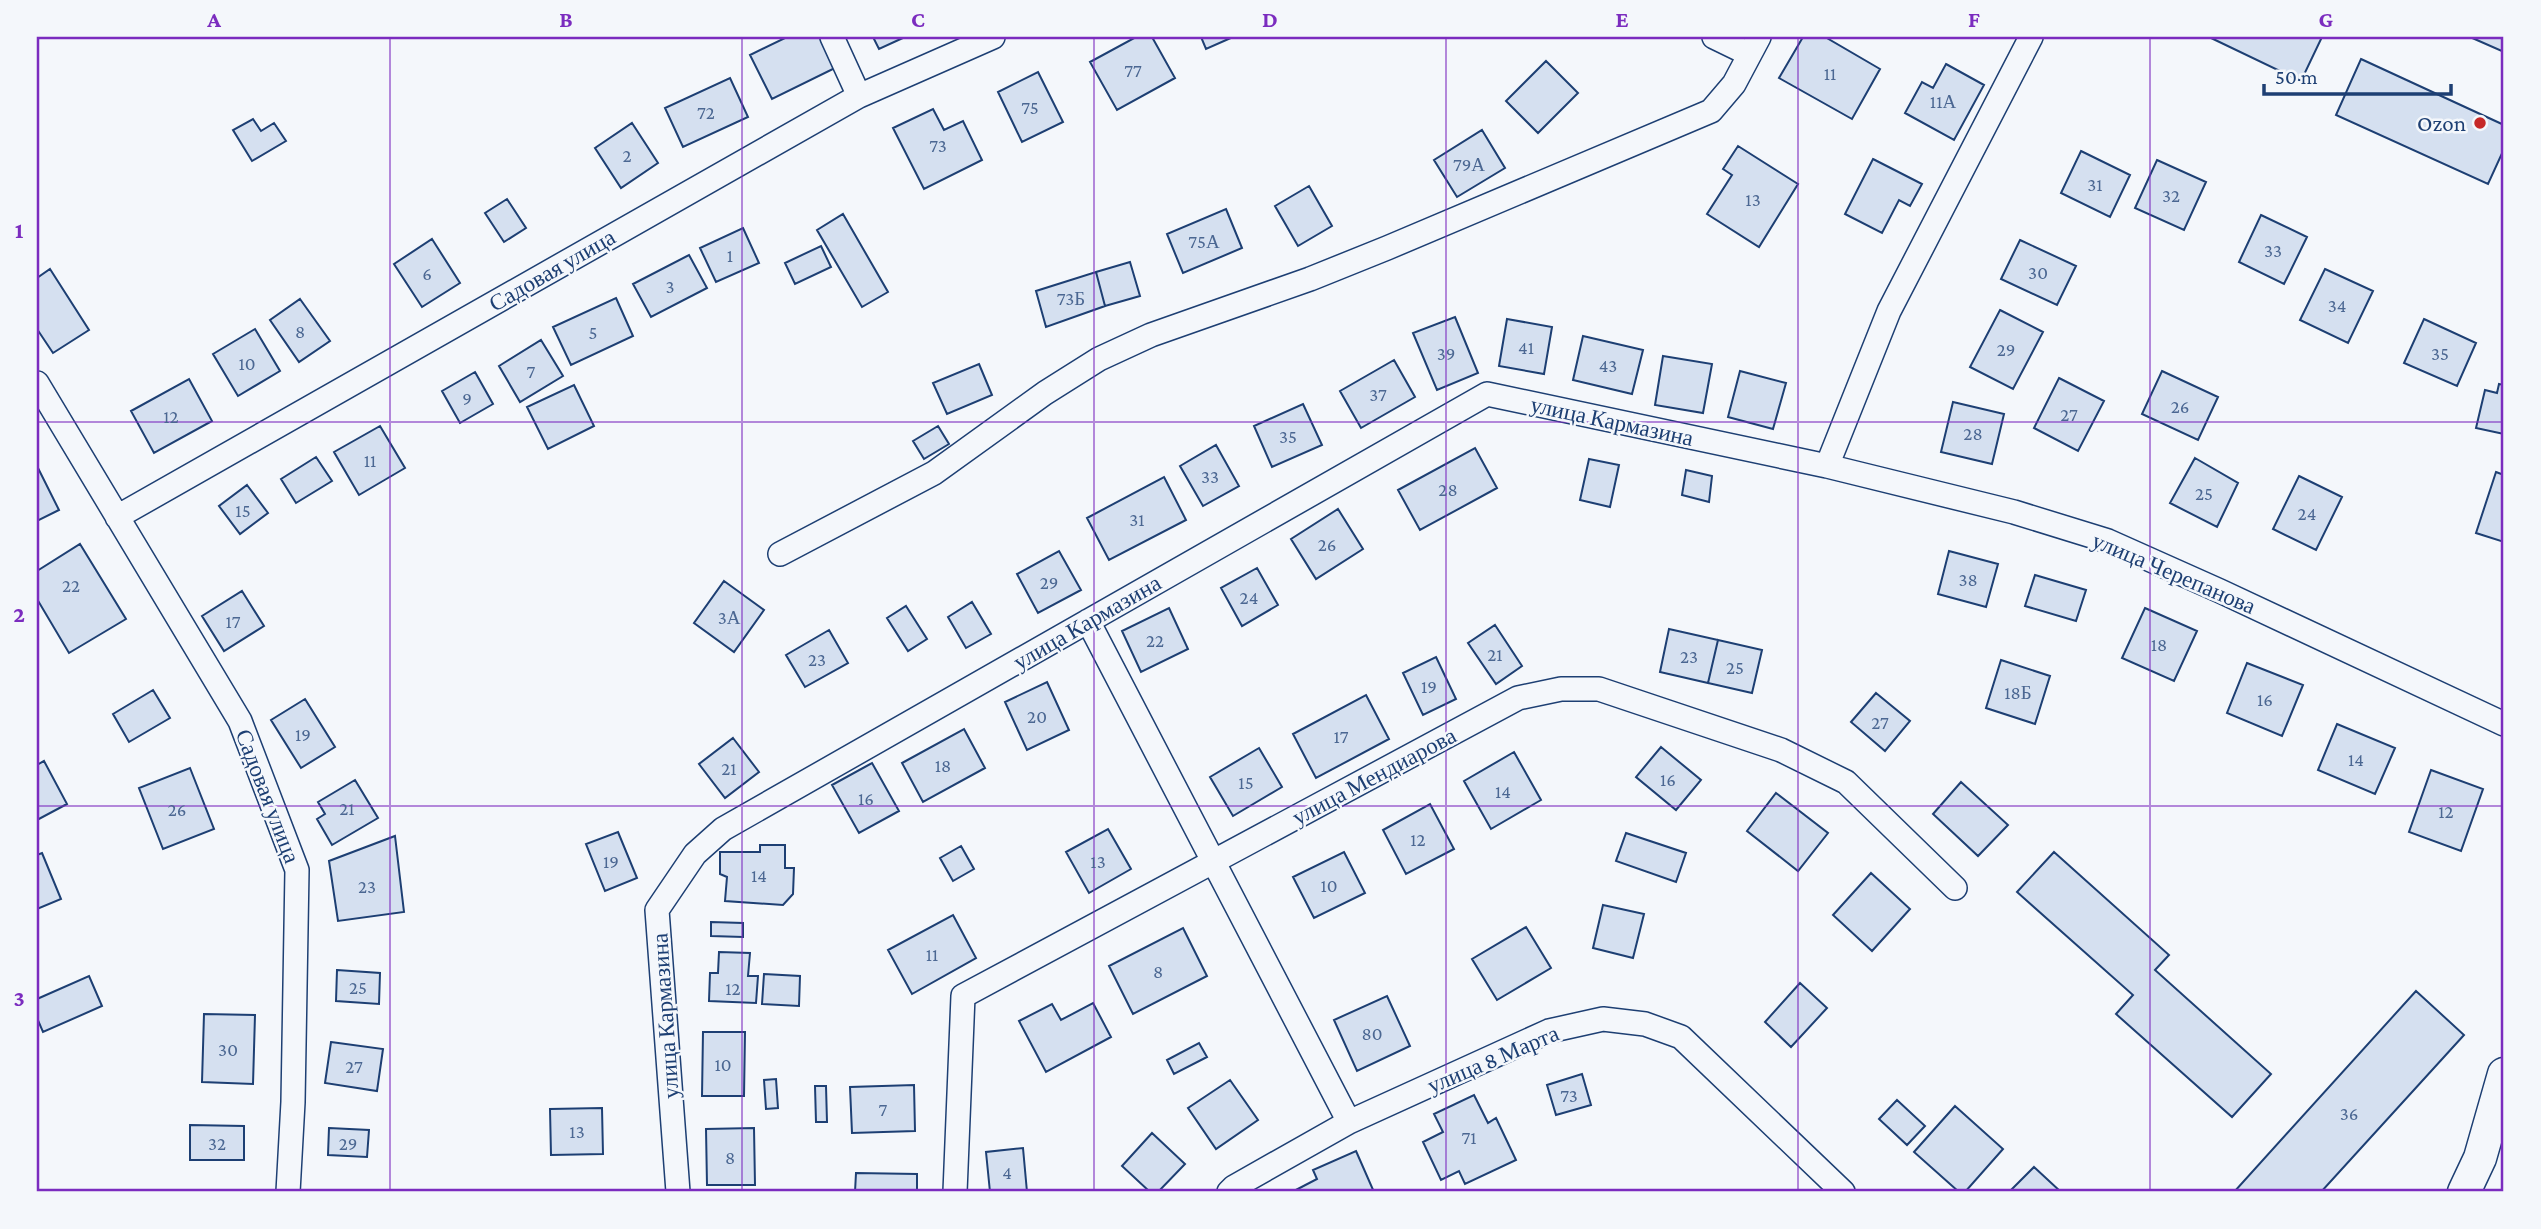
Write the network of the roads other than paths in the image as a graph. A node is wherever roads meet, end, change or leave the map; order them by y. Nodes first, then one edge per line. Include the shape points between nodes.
1 (832, 37) edge
2 (993, 37) edge
3 (1714, 37) edge
4 (2031, 37) edge
5 (1754, 45) edge
6 (859, 96) junction
7 (37, 383) edge
8 (1827, 466) junction
9 (117, 517) junction
10 (780, 554) dead end
11 (1088, 621) junction
12 (2504, 724) edge
13 (1214, 861) junction
14 (1955, 888) dead end
15 (2504, 1074) edge
16 (1349, 1122) junction
17 (288, 1192) edge
18 (678, 1192) edge
19 (955, 1192) edge
20 (1229, 1192) edge
21 (1843, 1192) edge
22 (2464, 1192) edge

1 - 6 street
2 - 6 street, Садовая улица
3 - 5 street
4 - 8 street via 1889,311
5 - 10 street via 1734,84 1711,111 1310,279 1151,335 1099,359 933,473
6 - 9 street, Садовая улица
7 - 9 street, Садовая улица
8 - 11 street, улица Кармазина via 1487,394
8 - 12 street, улица Черепанова via 2014,512 2108,541
9 - 17 street, Садовая улица via 240,721 297,870
11 - 13 street
11 - 18 street, улица Кармазина via 723,829 695,854 674,883 657,911
13 - 14 street, улица Мендиарова via 1518,698 1561,689 1599,689 1782,750 1846,782
13 - 16 street
13 - 19 street, улица Мендиарова via 963,996
15 - 22 main road via 2480,1158
16 - 20 street, улица 8 Марта
16 - 21 street, улица 8 Марта via 1549,1031 1603,1019 1645,1024 1681,1037

